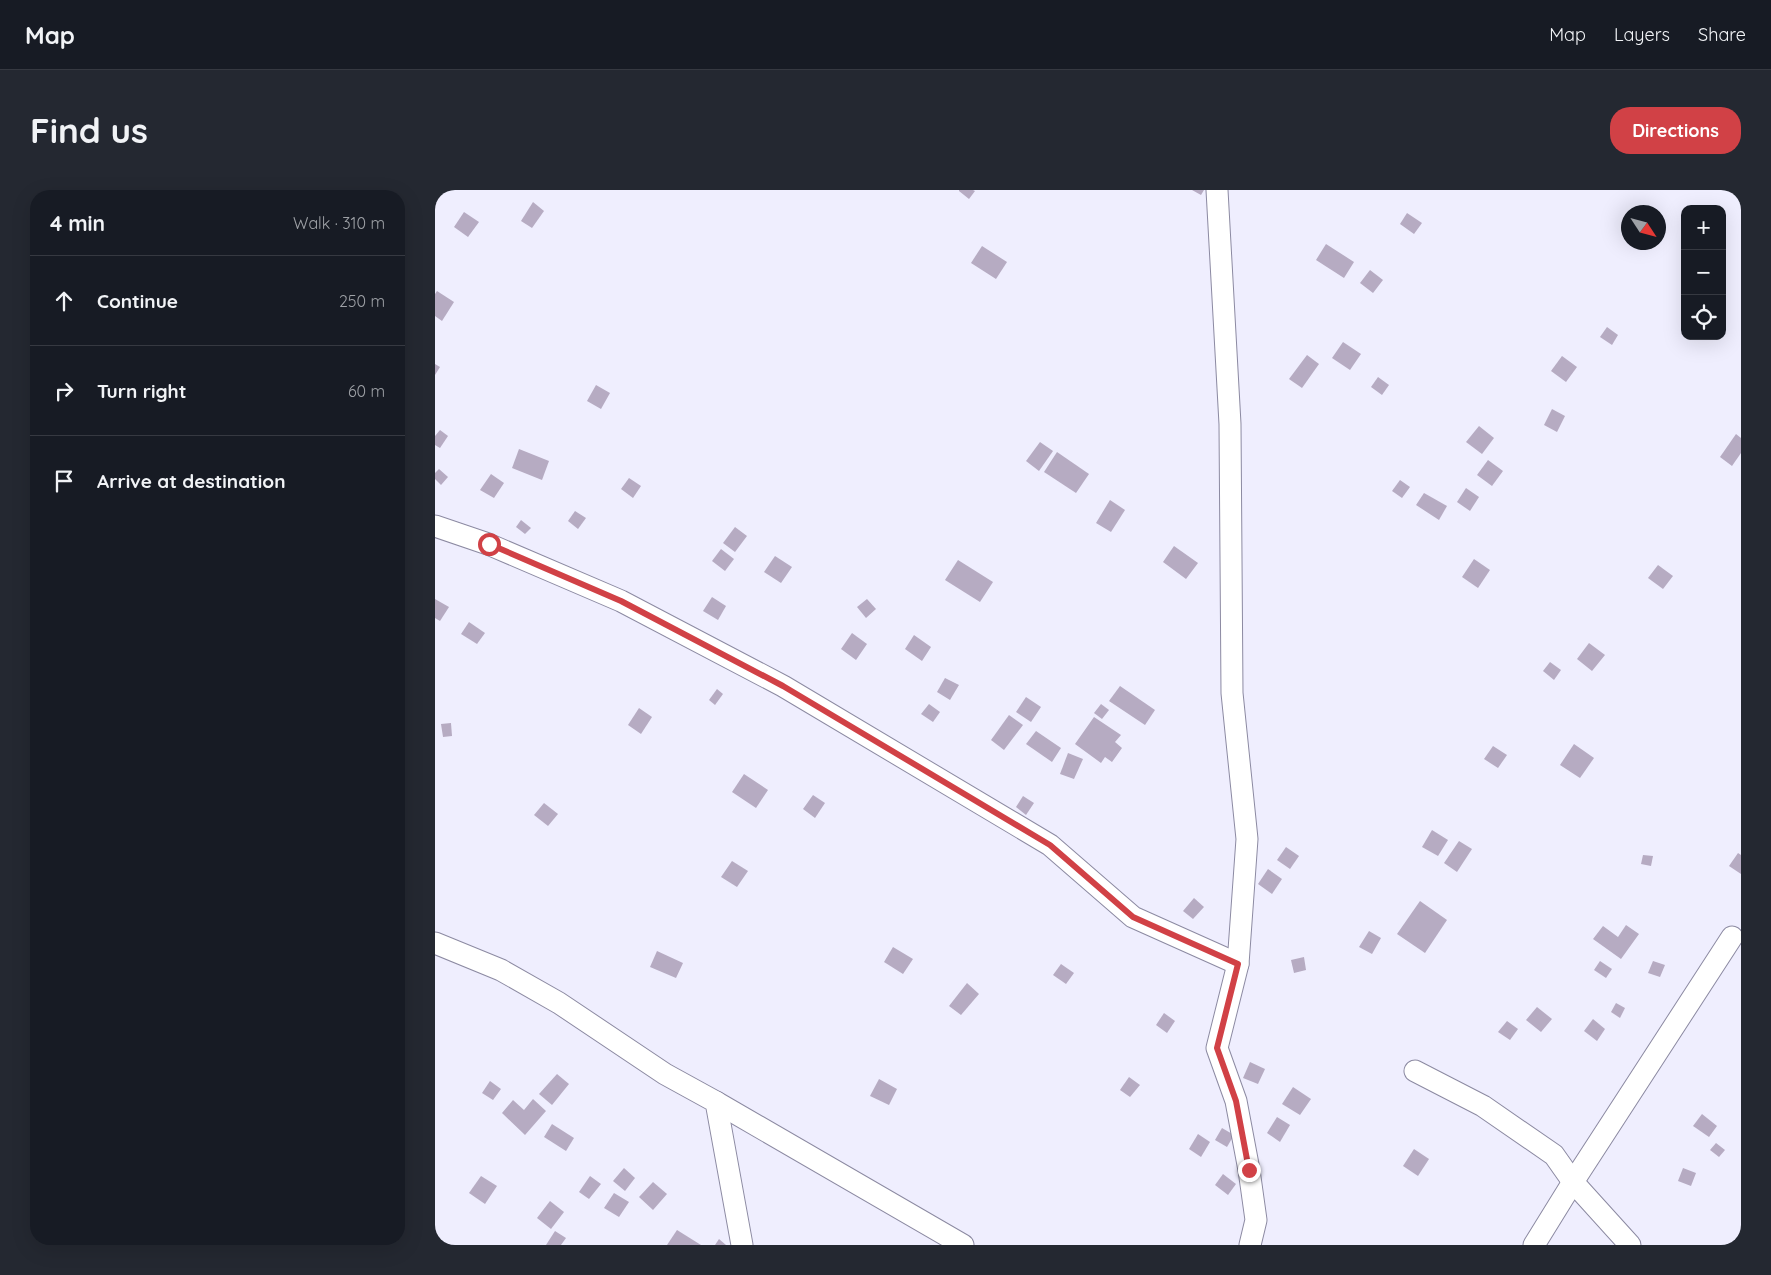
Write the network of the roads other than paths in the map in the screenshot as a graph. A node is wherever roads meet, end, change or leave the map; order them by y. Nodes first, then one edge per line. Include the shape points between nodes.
1 (1217, 190) edge
2 (435, 526) edge
3 (1733, 937) dead end
4 (435, 943) edge
5 (1238, 964) junction
6 (1415, 1071) dead end
7 (716, 1102) junction
8 (1573, 1182) junction
9 (742, 1245) edge
10 (963, 1245) edge
11 (1251, 1245) edge
12 (1534, 1245) edge
13 (1630, 1245) edge

1 - 5 street via 1231,424 1232,693 1247,839
2 - 5 street via 489,544 621,601 783,686 1050,845 1133,917
3 - 8 street
4 - 7 street via 509,975 559,1003 665,1074
5 - 11 street via 1217,1048 1236,1101 1249,1170 1257,1220
6 - 8 street via 1483,1106 1554,1155
7 - 9 street
7 - 10 street
8 - 12 street
8 - 13 street

